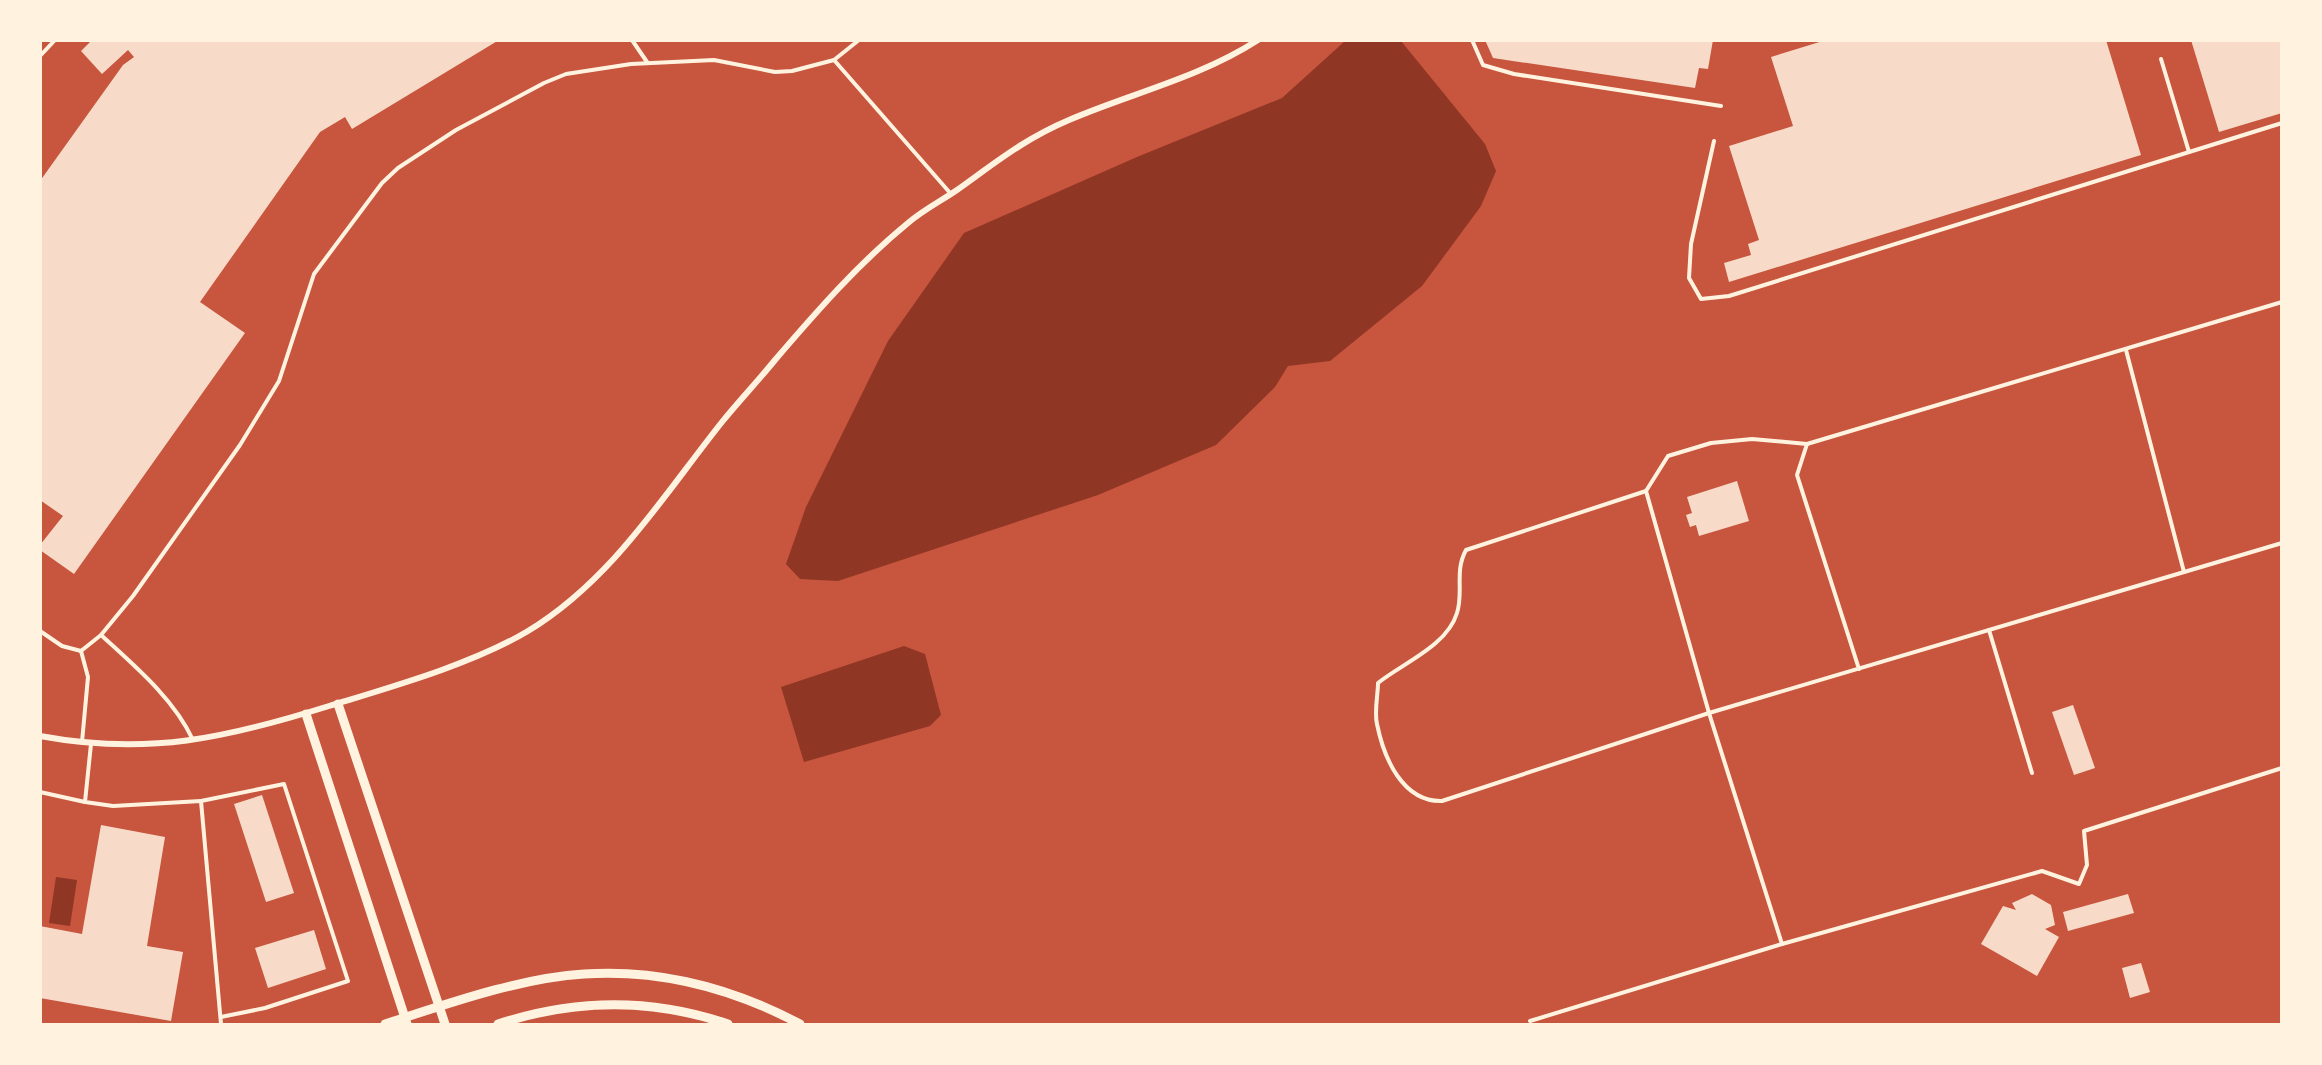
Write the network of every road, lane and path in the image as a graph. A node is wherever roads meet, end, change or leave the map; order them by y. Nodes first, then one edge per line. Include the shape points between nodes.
1 (55, 40) edge
2 (632, 40) edge
3 (859, 40) edge
4 (1258, 40) edge
5 (1472, 40) edge
6 (40, 56) edge
7 (2161, 59) dead end
8 (834, 60) junction
9 (647, 62) junction
10 (1721, 106) dead end
11 (2282, 123) edge
12 (1714, 141) dead end
13 (2189, 152) junction
14 (951, 194) junction
15 (2282, 302) edge
16 (2126, 350) junction
17 (1807, 444) junction
18 (1646, 490) junction
19 (2282, 543) edge
20 (2184, 572) junction
21 (1989, 630) junction
22 (40, 631) edge
23 (102, 635) junction
24 (81, 651) junction
25 (1859, 669) junction
26 (338, 704) junction
27 (1709, 713) junction
28 (306, 714) junction
29 (40, 736) edge
30 (193, 740) junction
31 (81, 744) junction
32 (91, 744) junction
33 (2282, 768) edge
34 (2032, 773) dead end
35 (40, 792) edge
36 (201, 801) junction
37 (86, 802) junction
38 (1782, 944) junction
39 (439, 1008) junction
40 (221, 1017) junction
41 (406, 1021) edge
42 (1530, 1021) dead end
43 (221, 1024) edge
44 (385, 1024) edge
45 (445, 1024) edge
46 (498, 1024) edge
47 (728, 1024) edge
48 (800, 1024) edge

1 - 6 lane
2 - 9 lane
3 - 8 lane
4 - 14 street via 1203,70 1047,130 1003,155
5 - 10 lane via 1483,65 1514,74
7 - 13 lane
8 - 9 lane via 775,72 714,60
8 - 14 lane
9 - 23 lane via 566,74 544,83 456,130 382,183 314,274 279,381 265,405
11 - 13 lane
12 - 13 lane via 1691,244 1689,279 1701,298 1729,296
14 - 26 street via 910,220 845,279 724,420 627,546 572,599 530,630 495,648
15 - 16 lane
16 - 17 lane
16 - 20 lane
17 - 18 lane via 1752,439 1711,443 1668,456
17 - 25 lane via 1797,475
18 - 27 lane
18 - 27 lane via 1466,550 1459,564 1457,614 1445,634 1378,682 1376,723 1394,772 1409,791 1426,802 1442,801
19 - 20 lane
20 - 21 lane
21 - 25 lane
21 - 34 lane
22 - 24 lane via 62,646
23 - 24 lane
23 - 30 lane via 184,721
24 - 31 lane via 88,677
25 - 27 lane
26 - 28 street
26 - 39 street
27 - 38 lane
28 - 30 street via 249,731
28 - 41 street
29 - 31 street
30 - 32 street via 148,746
31 - 32 street
32 - 37 lane
33 - 38 lane via 2084,831 2087,864 2079,884 2042,871
35 - 37 lane
36 - 37 lane via 113,806
36 - 40 lane
36 - 40 lane via 284,784 348,981 266,1008
38 - 42 lane
39 - 41 street
39 - 45 street
39 - 48 street via 544,979 606,974 700,984 764,1006
40 - 43 lane
41 - 44 street
46 - 47 street via 547,1011 606,1004 657,1007

